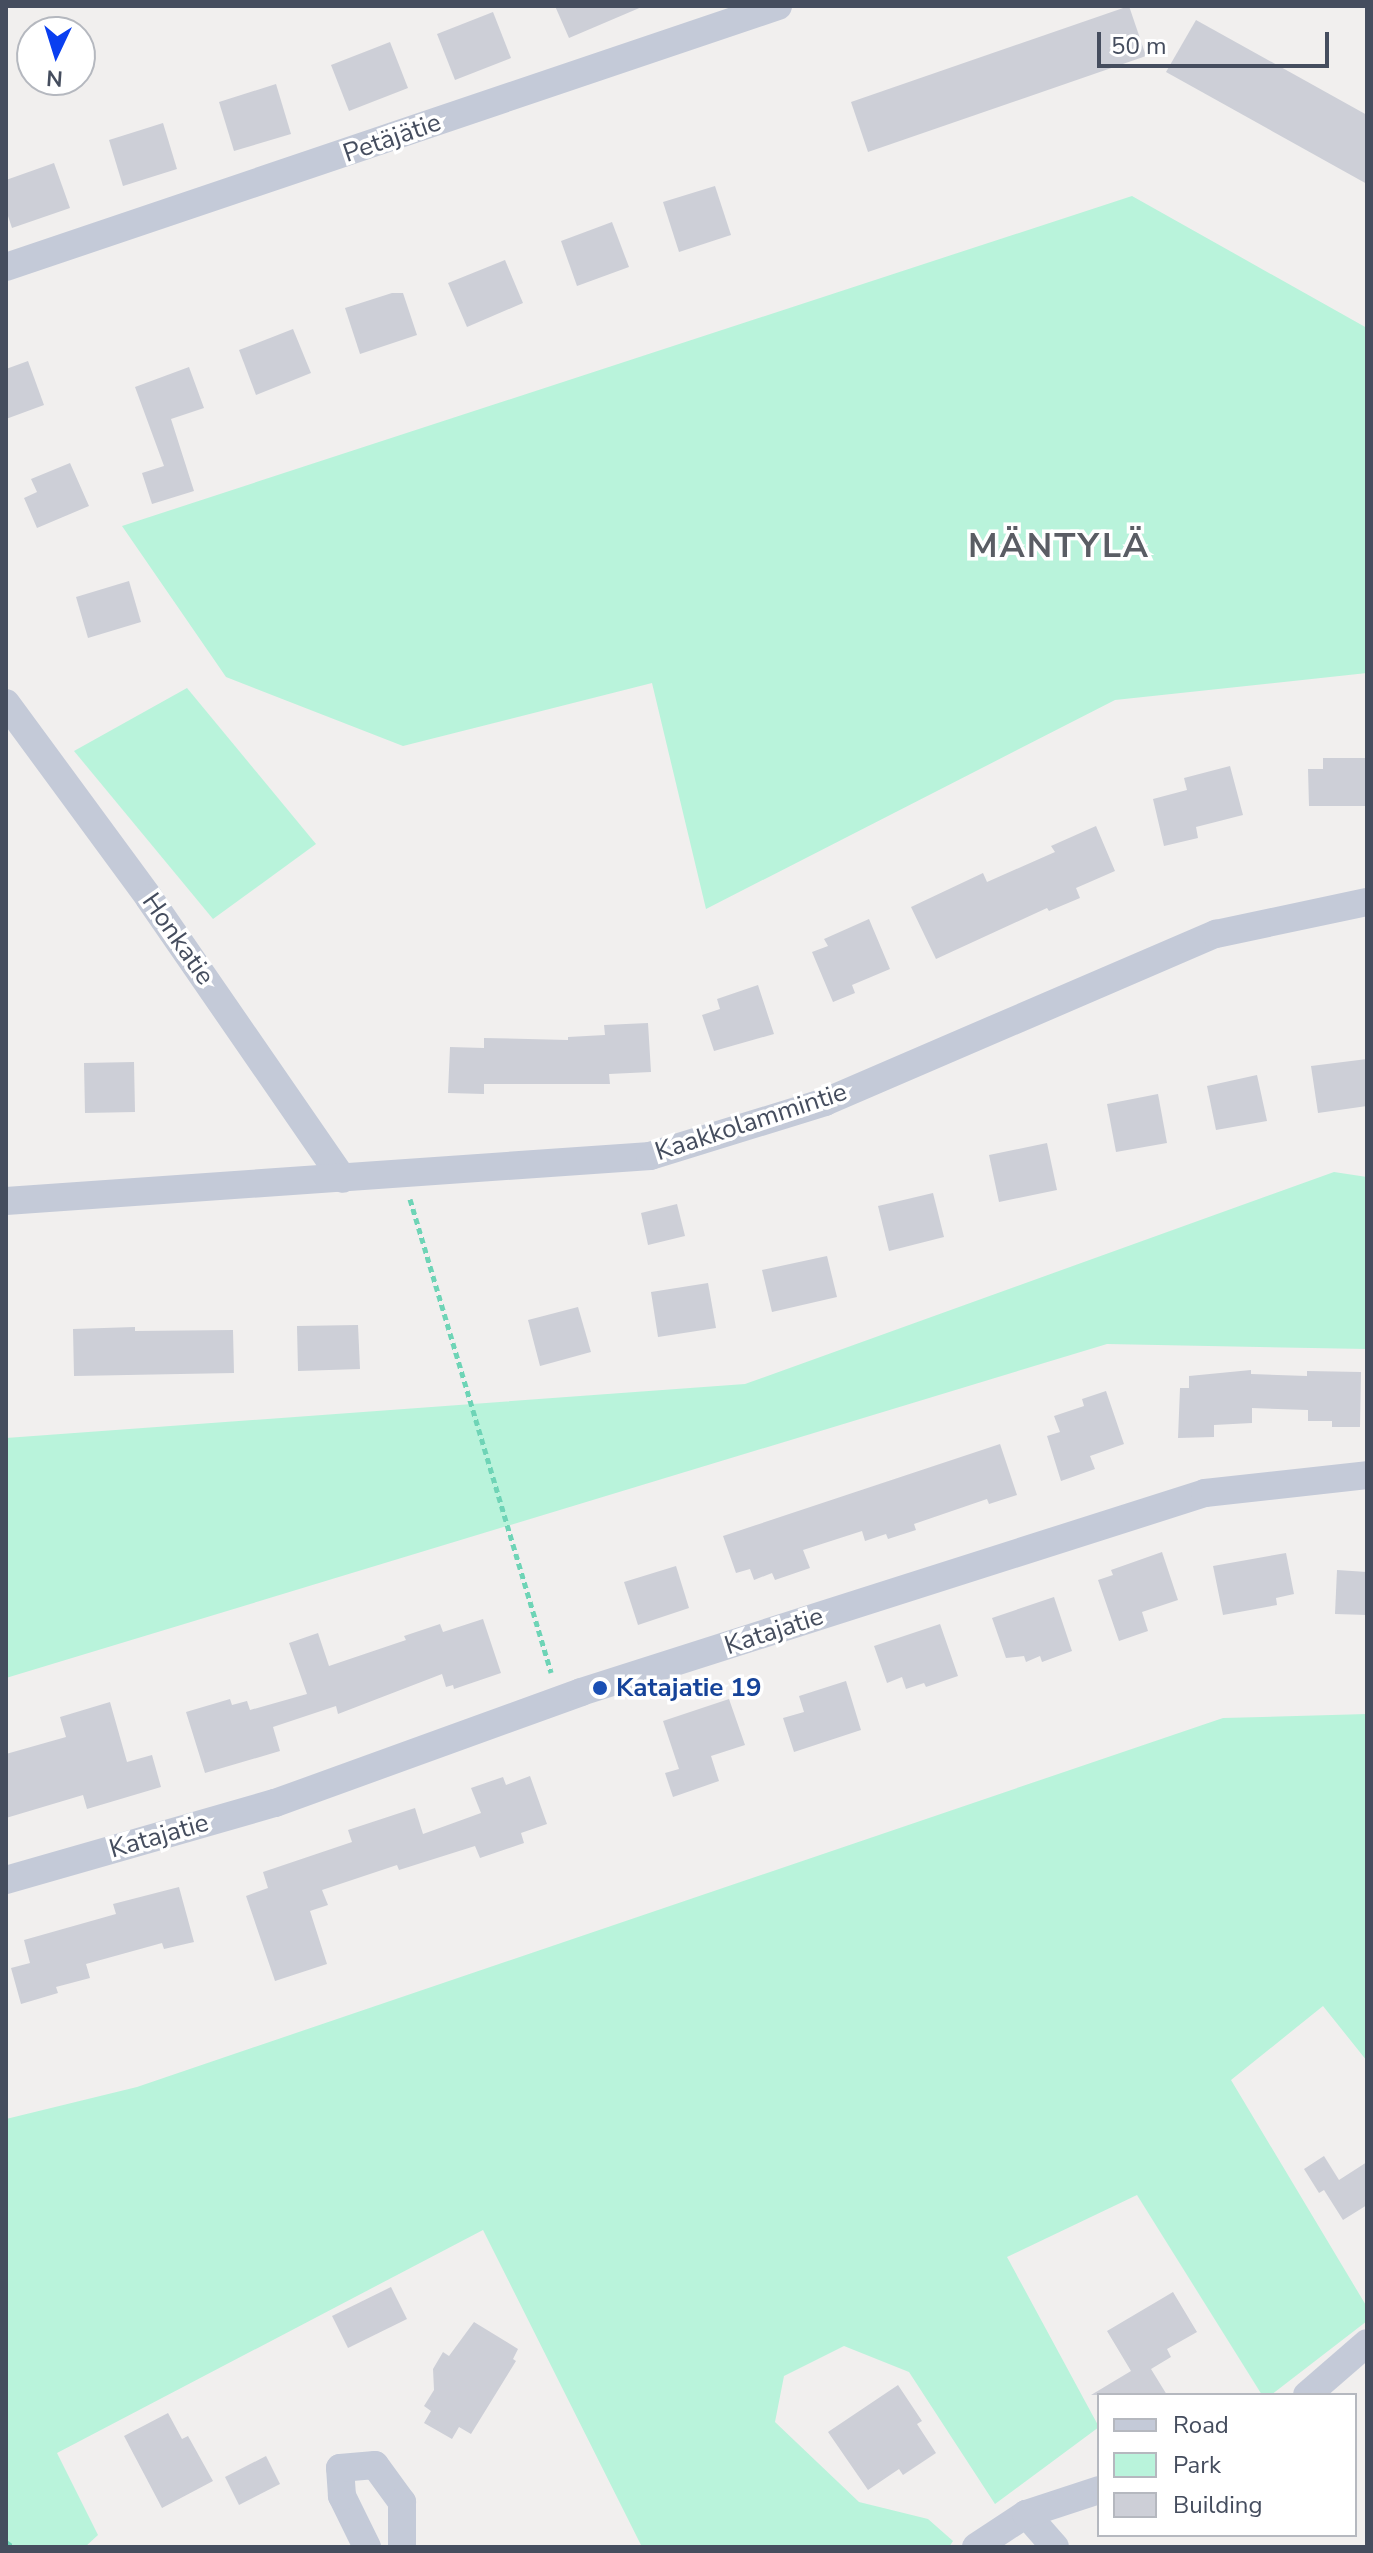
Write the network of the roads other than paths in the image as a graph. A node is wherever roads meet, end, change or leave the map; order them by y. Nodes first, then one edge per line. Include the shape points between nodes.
1 (778, 6) edge
2 (6, 267) edge
3 (6, 703) edge
4 (1367, 902) edge
5 (343, 1179) junction
6 (6, 1201) edge
7 (1367, 1475) edge
8 (6, 1880) edge
9 (1367, 2343) edge
10 (1309, 2393) edge
11 (1097, 2491) edge
12 (1026, 2514) junction
13 (367, 2547) edge
14 (402, 2547) edge
15 (976, 2547) edge
16 (1055, 2547) edge

1 - 2 street, Petäjätie
3 - 5 street, Honkatie via 149,898
4 - 5 street, Kaakkolammintie via 1216,934 825,1102 650,1156
5 - 6 street, Kaakkolammintie
7 - 8 street, Katajatie via 1205,1493 559,1700 275,1803
9 - 10 street
11 - 12 street
12 - 15 street
12 - 16 street
13 - 14 street via 342,2496 340,2468 375,2465 402,2502

